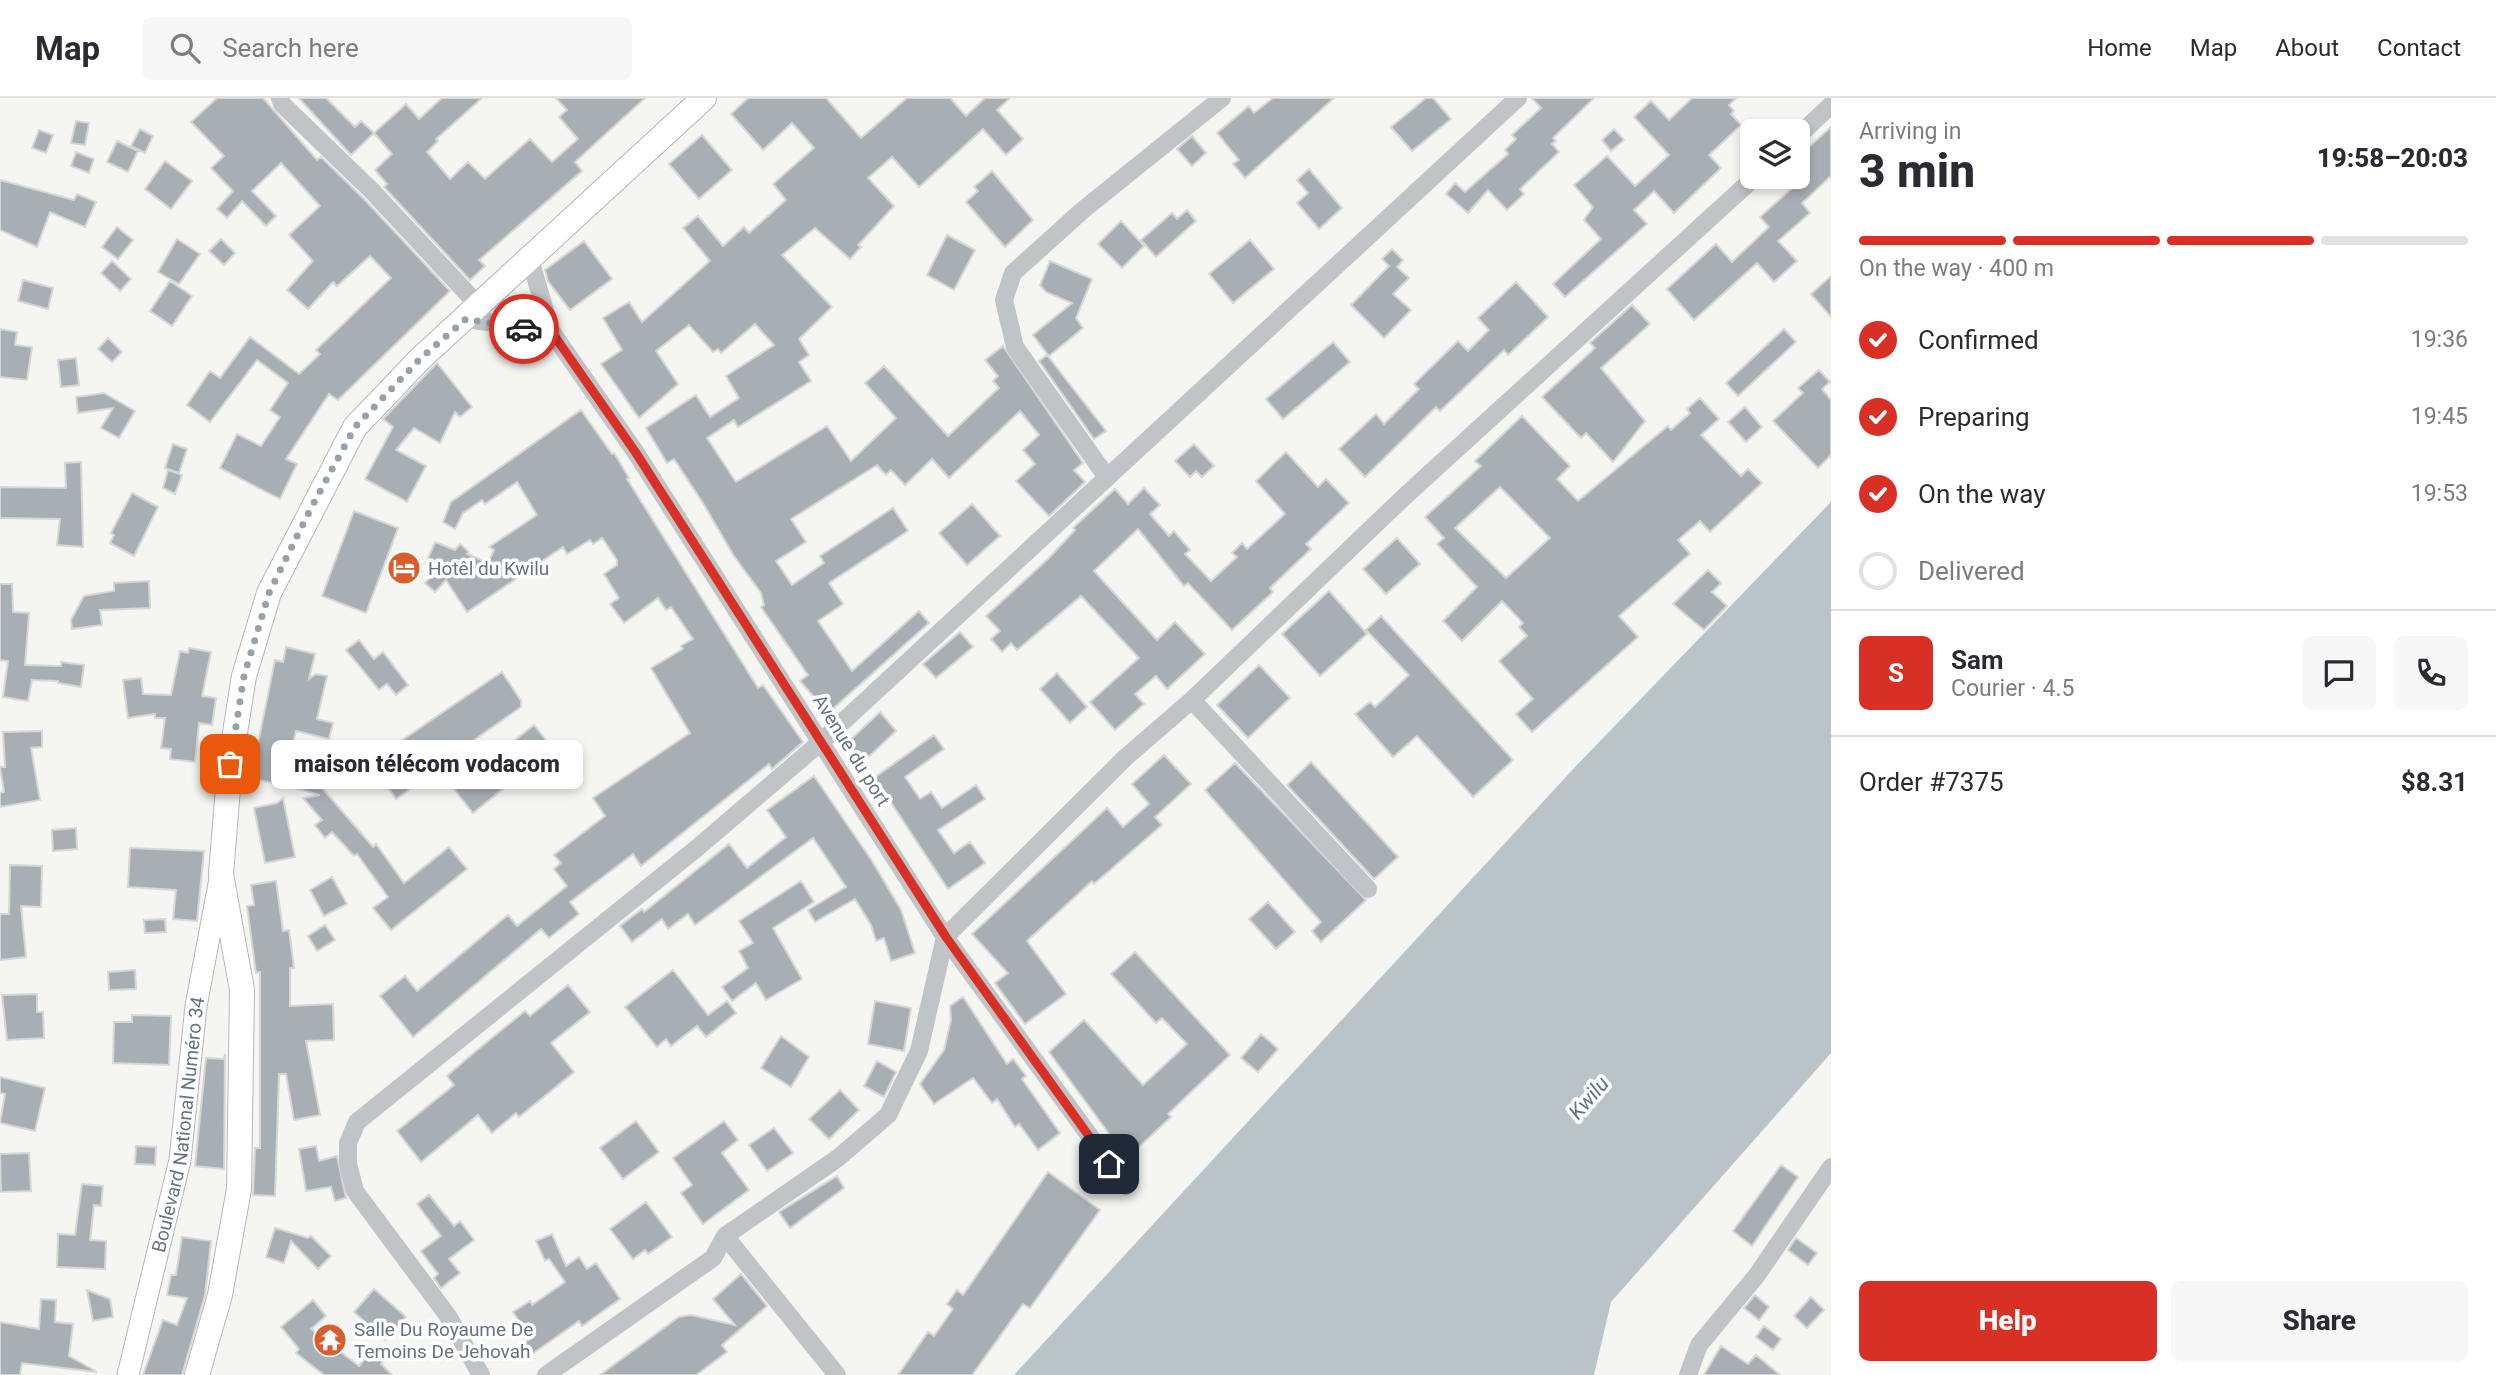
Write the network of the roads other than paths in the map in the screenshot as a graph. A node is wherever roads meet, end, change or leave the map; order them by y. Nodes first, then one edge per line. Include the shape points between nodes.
1 (281, 98) edge
2 (704, 98) edge
3 (1222, 98) edge
4 (1518, 98) edge
5 (1831, 105) edge
6 (1810, 125) edge
7 (1742, 189) edge
8 (529, 256) junction
9 (473, 312) junction
10 (551, 331) junction
11 (1106, 475) junction
12 (1192, 700) junction
13 (822, 741) junction
14 (222, 874) junction
15 (1368, 889) dead end
16 (946, 937) junction
17 (1831, 1167) edge
18 (1126, 1186) dead end
19 (725, 1236) junction
20 (128, 1375) edge
21 (197, 1375) edge
22 (481, 1375) edge
23 (546, 1375) edge
24 (837, 1375) edge
25 (1688, 1375) edge

1 - 9 street via 372,191
2 - 8 highway
3 - 11 street via 1013,273 1004,300 1015,347
4 - 11 street
5 - 6 street
7 - 12 street via 1404,497
8 - 9 highway
8 - 10 street, Avenue du port
9 - 10 street
9 - 14 highway via 355,427 269,593 244,676 230,764
10 - 13 street, Avenue du port via 636,453
11 - 13 street
12 - 15 street
12 - 16 street via 1126,757
13 - 16 street, Avenue du port
13 - 22 street via 697,848 357,1122 348,1143 355,1191 447,1316
14 - 20 main road, Boulevard National Numéro 34 via 196,1006 180,1160
14 - 21 highway via 242,990 239,1189 220,1295
16 - 18 street, Avenue du port
16 - 19 street via 919,1051 888,1115 838,1158
17 - 25 street via 1757,1275 1699,1345
19 - 23 street via 713,1258
19 - 24 street

